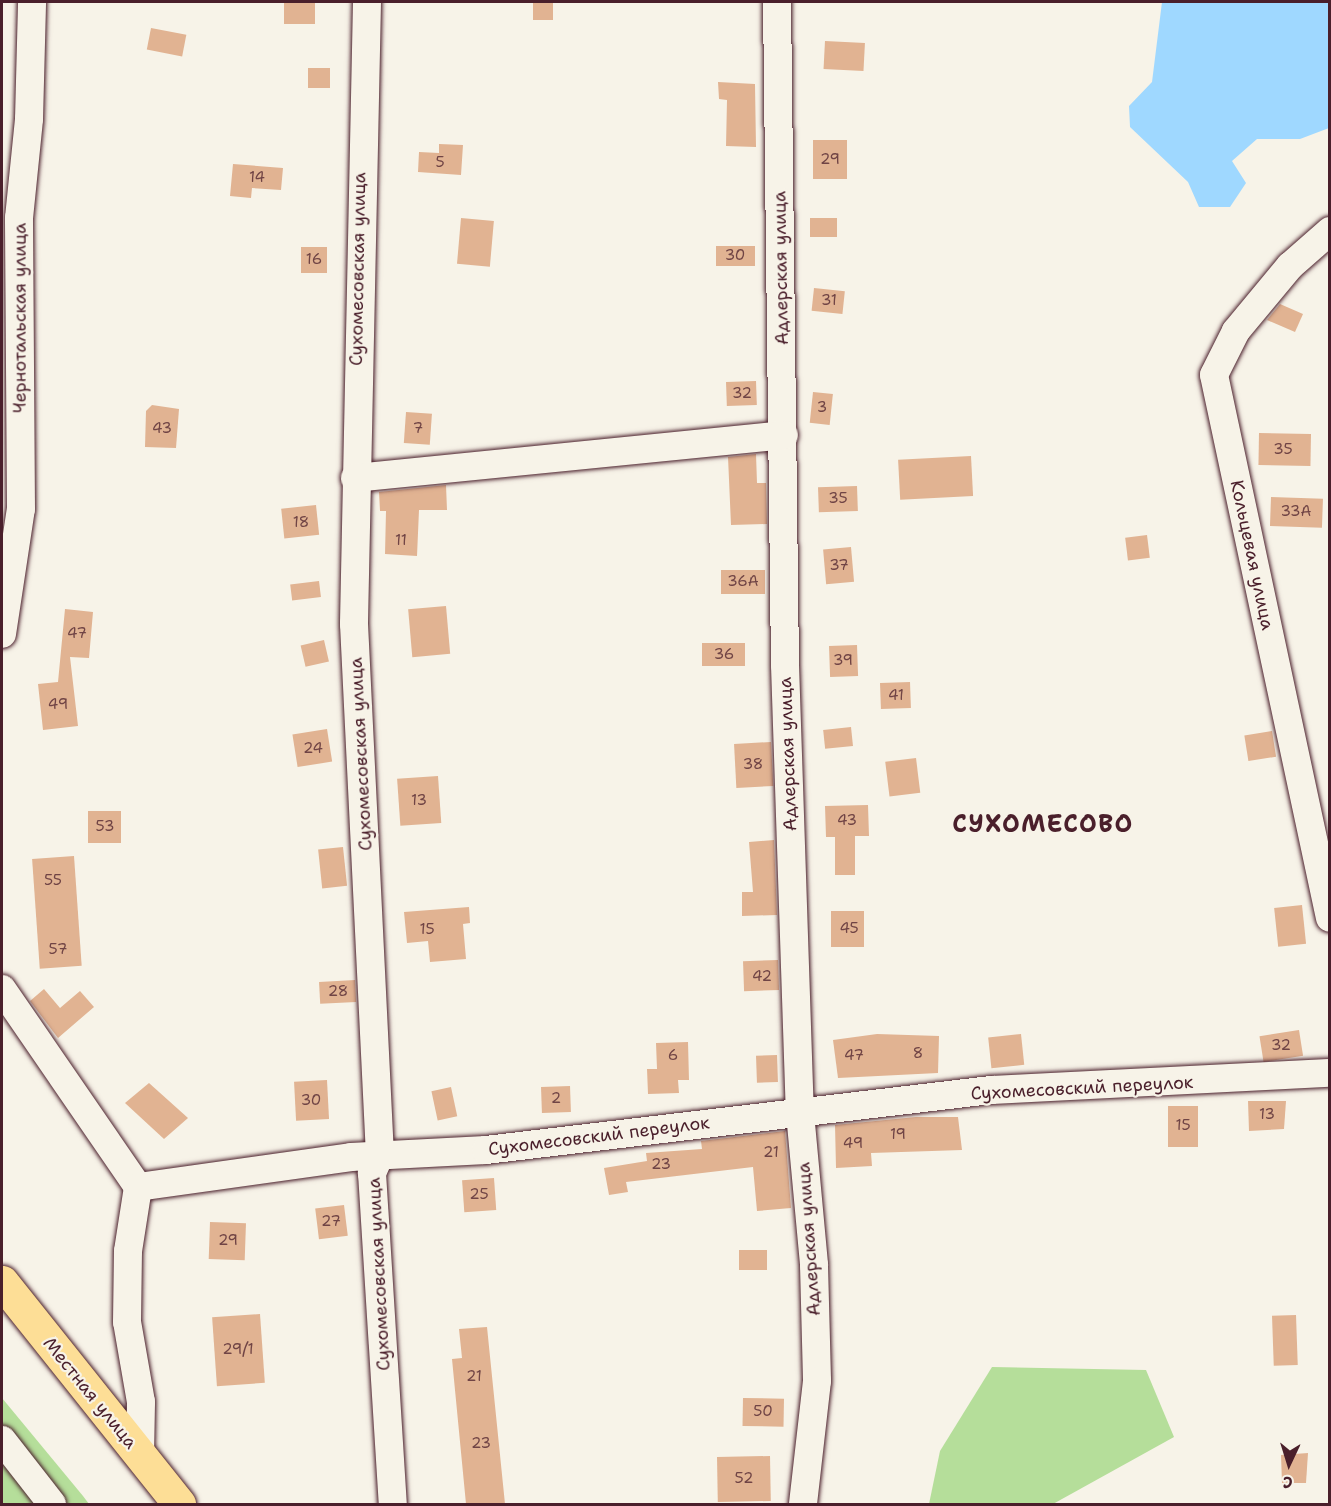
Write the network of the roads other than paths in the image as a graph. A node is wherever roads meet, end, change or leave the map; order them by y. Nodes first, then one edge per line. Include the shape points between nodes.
1 (32, 2) edge
2 (367, 2) edge
3 (777, 2) edge
4 (10, 215) edge
5 (1329, 231) edge
6 (784, 435) junction
7 (355, 478) junction
8 (2, 633) edge
9 (1329, 918) edge
10 (2, 989) edge
11 (1329, 1073) edge
12 (800, 1113) junction
13 (381, 1155) junction
14 (138, 1187) junction
15 (2, 1282) edge
16 (2, 1440) edge
17 (140, 1455) junction
18 (52, 1504) edge
19 (179, 1504) edge
20 (393, 1504) edge
21 (802, 1504) edge

1 - 4 street, Чернотальская улица via 29,119
2 - 7 street, Сухомесовская улица
3 - 6 street, Адлерская улица
4 - 8 street, Чернотальская улица via 21,509
5 - 9 street, Кольцевая улица via 1290,266 1236,331 1214,375
6 - 7 street
6 - 12 street, Адлерская улица
7 - 13 street, Сухомесовская улица via 354,624
10 - 14 street
11 - 12 street, Сухомесовский переулок via 991,1090
12 - 13 street, Сухомесовский переулок via 486,1150
12 - 21 street, Адлерская улица via 814,1265 817,1381
13 - 14 street, Сухомесовский переулок
13 - 20 street, Сухомесовская улица via 372,1173
14 - 17 street via 128,1251 127,1322 141,1402
15 - 17 main road, Местная улица
16 - 18 street
17 - 19 main road, Местная улица

